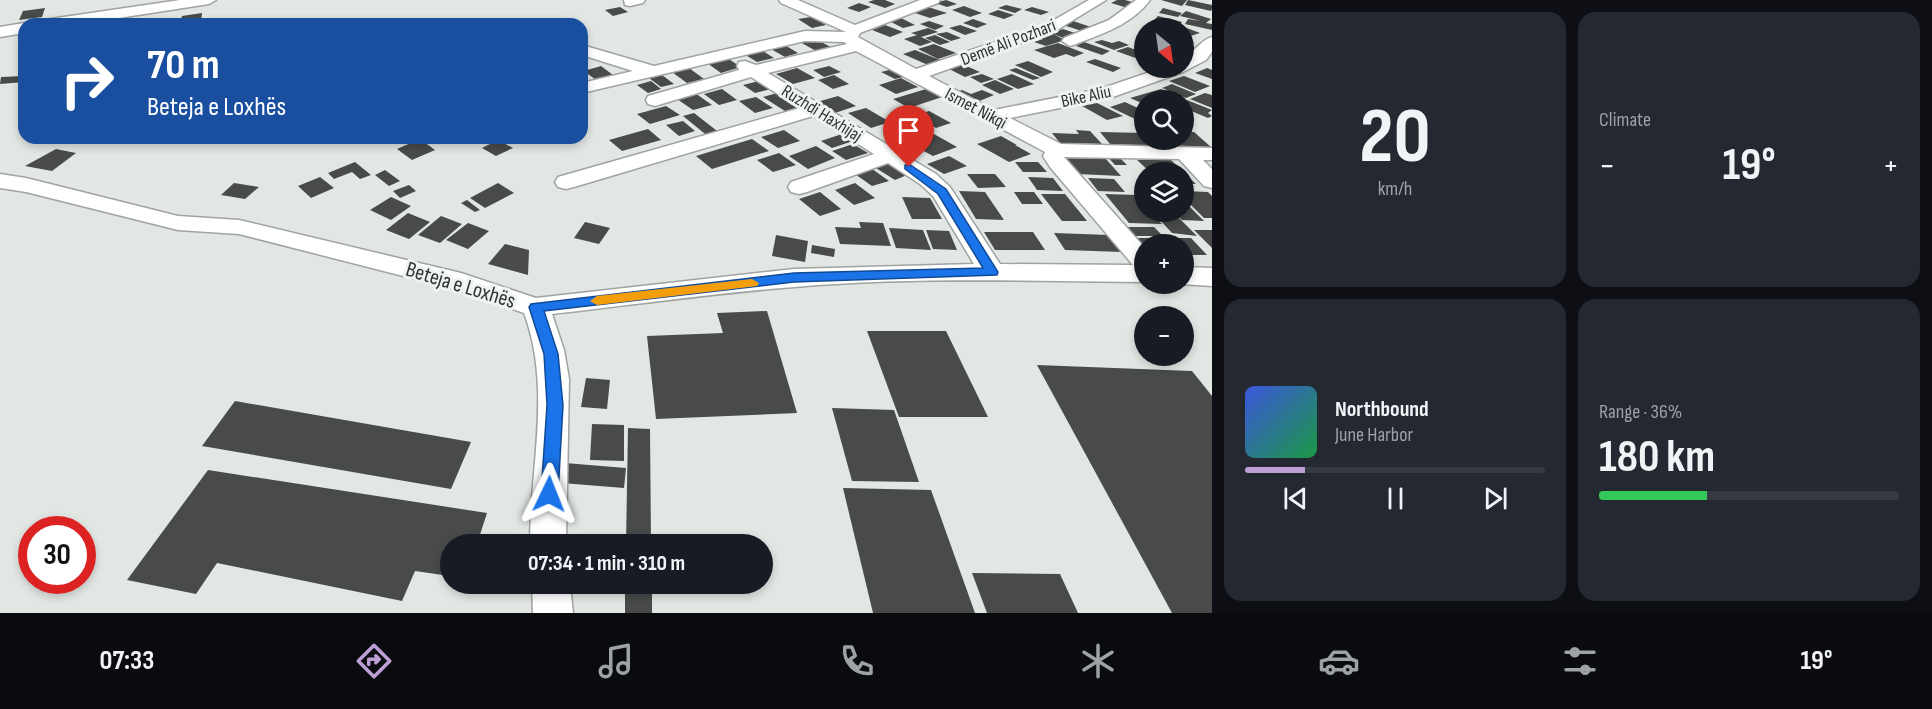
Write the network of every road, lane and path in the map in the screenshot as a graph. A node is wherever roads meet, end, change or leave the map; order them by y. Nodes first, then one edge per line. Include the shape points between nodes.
1 (209, 0) edge
2 (786, 0) edge
3 (933, 0) edge
4 (1099, 0) edge
5 (1143, 0) edge
6 (90, 18) edge
7 (18, 29) edge
8 (0, 32) edge
9 (854, 38) junction
10 (1070, 41) dead end
11 (1210, 45) edge
12 (588, 52) edge
13 (726, 54) junction
14 (1194, 59) edge
15 (653, 71) junction
16 (754, 71) junction
17 (914, 76) junction
18 (1149, 78) edge
19 (588, 87) edge
20 (655, 100) dead end
21 (815, 109) junction
22 (992, 116) junction
23 (1058, 151) junction
24 (1184, 153) junction
25 (1212, 154) edge
26 (890, 155) junction
27 (0, 181) edge
28 (1212, 181) edge
29 (566, 182) dead end
30 (799, 187) dead end
31 (1134, 251) edge
32 (992, 272) junction
33 (1134, 274) edge
34 (1194, 276) edge
35 (1212, 277) edge
36 (536, 307) junction
37 (548, 534) edge
38 (552, 594) edge
39 (553, 613) edge

1 - 6 street
2 - 9 street, Ismet Nikqi
3 - 9 street
4 - 17 street, Demë Ali Pozhari via 1052,27
5 - 10 street via 1114,23
7 - 8 street
9 - 13 street via 805,36
9 - 16 street, Ruzhdi Haxhijaj
9 - 17 street, Ismet Nikqi
11 - 14 street
12 - 15 street
13 - 15 street
13 - 16 street
15 - 19 street
16 - 20 street, Ruzhdi Haxhijaj
16 - 21 street, Ruzhdi Haxhijaj
17 - 22 street, Ismet Nikqi
18 - 22 street, Bike Aliu via 1104,94
21 - 26 street, Ruzhdi Haxhijaj
21 - 29 street
22 - 23 street, Ismet Nikqi
23 - 24 street
23 - 31 street via 1053,156 1057,163
24 - 25 street
24 - 28 street
26 - 30 street, Ruzhdi Haxhijaj
26 - 32 street, Ruzhdi Haxhijaj via 942,192
27 - 36 street, Beteja e Loxhës via 178,223 239,228 309,243 461,282
32 - 33 street, Beteja e Loxhës
32 - 36 street, Beteja e Loxhës via 794,278
34 - 35 street
36 - 37 street via 551,354 555,405
38 - 39 street

